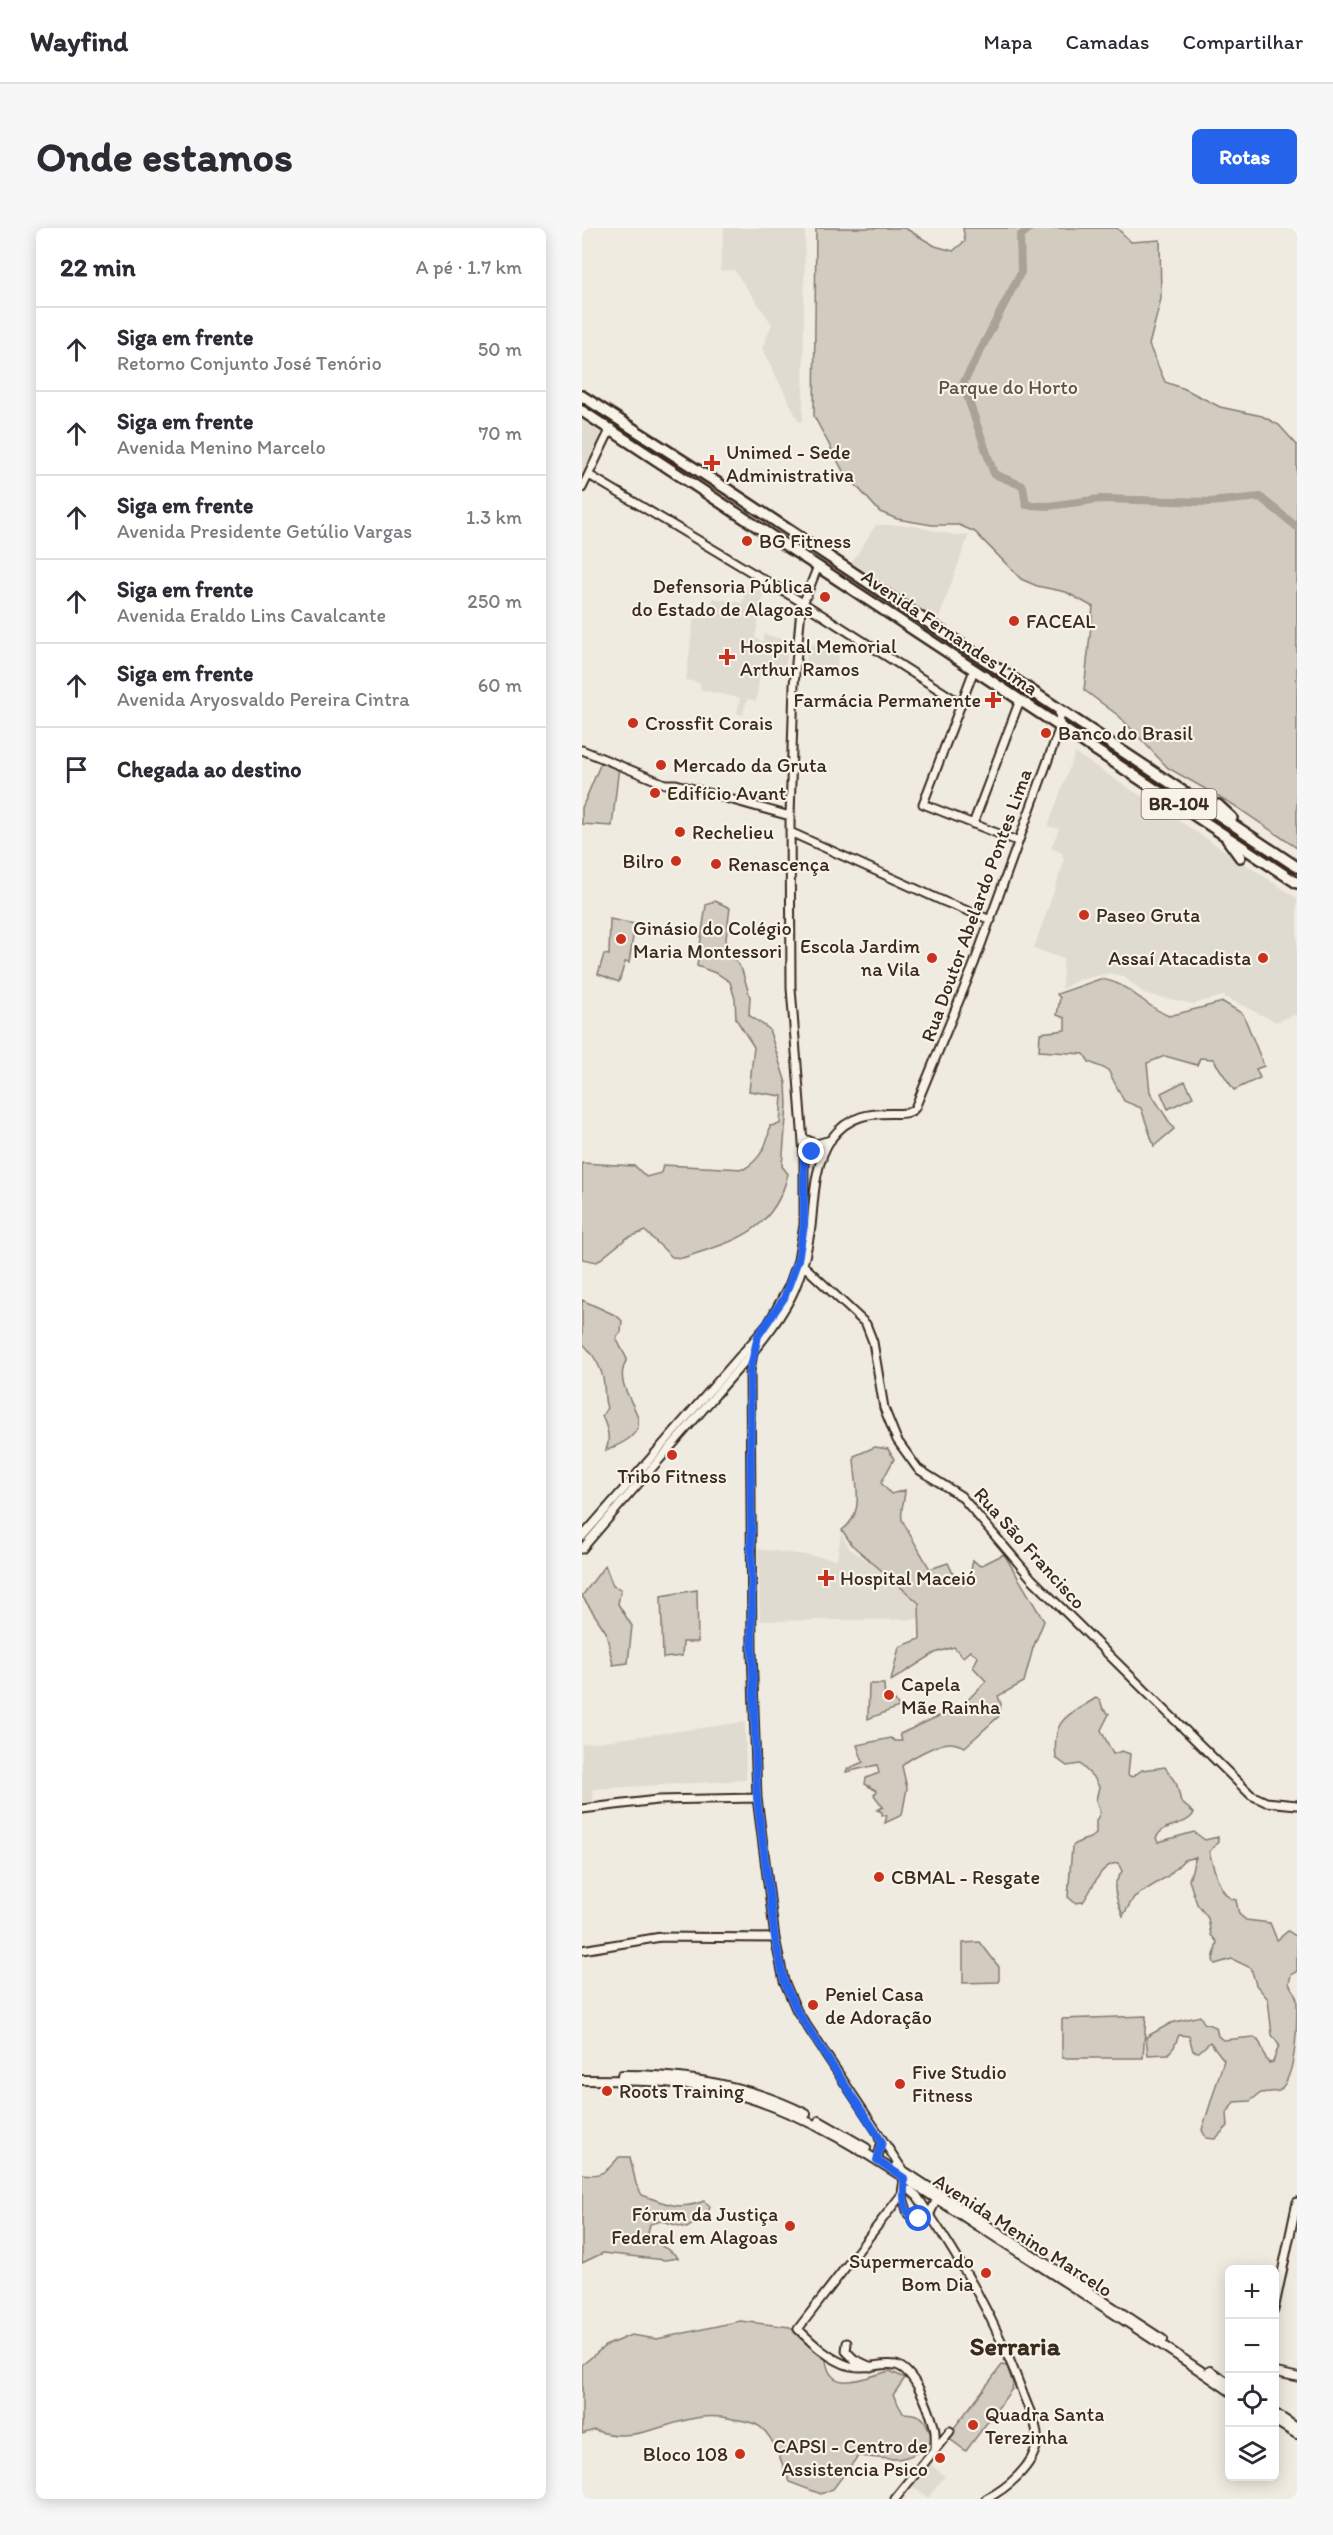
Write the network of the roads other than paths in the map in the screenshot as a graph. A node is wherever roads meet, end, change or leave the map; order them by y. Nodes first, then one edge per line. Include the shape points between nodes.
1 (582, 396) edge
2 (582, 411) edge
3 (611, 428) junction
4 (589, 475) junction
5 (582, 488) edge
6 (818, 566) junction
7 (803, 603) junction
8 (974, 670) junction
9 (1020, 700) junction
10 (960, 703) junction
11 (1059, 709) junction
12 (1060, 728) junction
13 (1102, 738) junction
14 (1092, 748) junction
15 (582, 750) edge
16 (1142, 780) junction
17 (1126, 781) dead end
18 (1218, 805) dead end
19 (790, 816) junction
20 (973, 824) junction
21 (1244, 831) junction
22 (790, 832) junction
23 (1225, 834) junction
24 (1017, 841) junction
25 (1240, 857) dead end
26 (1297, 867) edge
27 (1297, 883) edge
28 (990, 920) junction
29 (803, 1138) junction
30 (831, 1140) junction
31 (804, 1155) junction
32 (822, 1159) junction
33 (801, 1263) junction
34 (758, 1336) junction
35 (753, 1351) junction
36 (739, 1368) junction
37 (750, 1371) junction
38 (666, 1447) junction
39 (582, 1538) edge
40 (583, 1547) edge
41 (757, 1798) junction
42 (1297, 1805) edge
43 (582, 1809) edge
44 (775, 1938) junction
45 (582, 1950) edge
46 (582, 2075) edge
47 (841, 2078) junction
48 (582, 2080) edge
49 (878, 2158) junction
50 (904, 2174) junction
51 (903, 2192) junction
52 (939, 2196) junction
53 (1297, 2202) edge
54 (930, 2213) junction
55 (1279, 2290) edge
56 (847, 2343) dead end
57 (874, 2368) junction
58 (1279, 2373) edge
59 (1297, 2377) edge
60 (1225, 2381) edge
61 (1225, 2388) edge
62 (1279, 2416) edge
63 (1279, 2423) edge
64 (934, 2427) junction
65 (1297, 2428) edge
66 (1297, 2434) edge
67 (935, 2449) junction
68 (895, 2499) edge
69 (986, 2499) edge

1 - 11 highway, Avenida Fernandes Lima / BR-104
2 - 3 highway, Avenida Fernandes Lima / BR-104
3 - 4 street
3 - 6 highway, Avenida Fernandes Lima / BR-104
4 - 5 street
4 - 7 street
6 - 7 street
6 - 8 highway, Avenida Fernandes Lima / BR-104
7 - 10 street
7 - 19 street via 794,685
8 - 9 highway, Avenida Fernandes Lima / BR-104
8 - 10 street
9 - 12 highway, Avenida Fernandes Lima / BR-104
9 - 20 street
10 - 20 street via 923,804
11 - 12 street, Rua Doutor Abelardo Pontes Lima
11 - 13 highway, Avenida Fernandes Lima / BR-104
12 - 14 highway, Avenida Fernandes Lima / BR-104
12 - 24 street, Rua Doutor Abelardo Pontes Lima
13 - 14 highway
13 - 21 highway, Avenida Fernandes Lima / BR-104
14 - 16 highway, Avenida Fernandes Lima / BR-104
15 - 19 street via 670,784
16 - 17 highway
16 - 23 highway, Avenida Fernandes Lima / BR-104
18 - 21 highway
19 - 22 street
20 - 24 street
21 - 26 highway, Avenida Fernandes Lima / BR-104
22 - 28 street
22 - 29 street via 790,988
23 - 25 highway
23 - 27 highway, Avenida Fernandes Lima / BR-104
24 - 28 street, Rua Doutor Abelardo Pontes Lima
28 - 30 street, Rua Doutor Abelardo Pontes Lima via 913,1112 861,1115
29 - 30 street via 816,1144
29 - 31 street
30 - 32 street
31 - 32 street via 812,1152
31 - 33 street
32 - 33 street
33 - 34 street via 784,1298
33 - 35 street via 783,1311
33 - 42 street, Rua São Francisco via 866,1324 873,1342 884,1408 897,1440 918,1469 961,1496 1032,1580 1251,1795 1266,1802
34 - 35 street
34 - 38 street
35 - 36 street
35 - 37 street
36 - 37 street
36 - 38 street
37 - 41 street
38 - 39 street
38 - 40 street
41 - 43 street via 657,1800
41 - 44 street
44 - 45 street via 661,1937
44 - 47 street via 784,1981 796,2009
46 - 49 main road, Avenida Menino Marcelo via 681,2078 744,2090 791,2107
47 - 49 street via 882,2142
47 - 50 street
48 - 49 main road, Avenida Menino Marcelo via 675,2083 738,2094 799,2116
49 - 50 main road, Avenida Menino Marcelo
50 - 51 street
50 - 52 main road, Avenida Menino Marcelo
51 - 54 street via 914,2192
51 - 54 street via 912,2218
51 - 57 street via 798,2329 836,2360
52 - 54 street
52 - 60 main road, Avenida Menino Marcelo
52 - 61 main road, Avenida Menino Marcelo
53 - 55 street
54 - 69 street via 988,2309 1037,2431 1036,2447 1026,2464 1003,2489
56 - 57 street via 848,2355
57 - 64 street via 900,2367 911,2377
58 - 59 street
62 - 65 main road
63 - 66 main road
64 - 67 street
64 - 67 street via 943,2433 950,2431
67 - 68 street

